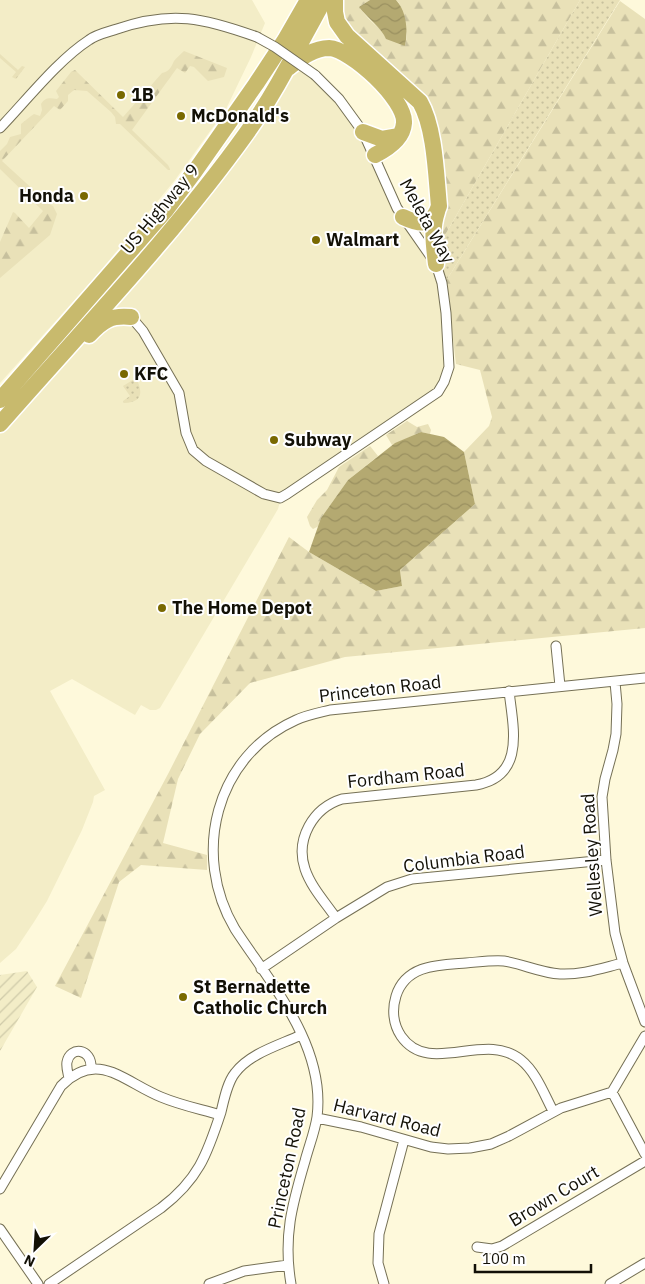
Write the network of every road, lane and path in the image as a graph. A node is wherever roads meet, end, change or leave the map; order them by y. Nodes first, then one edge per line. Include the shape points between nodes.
1 (308, 0) edge
2 (324, 0) edge
3 (335, 0) edge
4 (286, 69) junction
5 (0, 128) edge
6 (363, 132) junction
7 (399, 136) junction
8 (375, 155) junction
9 (437, 212) junction
10 (403, 217) junction
11 (152, 252) junction
12 (436, 264) junction
13 (131, 317) junction
14 (26, 394) junction
15 (1, 398) edge
16 (0, 424) edge
17 (556, 646) dead end
18 (645, 678) edge
19 (615, 682) junction
20 (560, 686) junction
21 (509, 691) junction
22 (606, 860) junction
23 (336, 918) junction
24 (623, 963) junction
25 (261, 969) junction
26 (645, 1022) edge
27 (301, 1035) junction
28 (645, 1036) edge
29 (91, 1068) junction
30 (69, 1078) junction
31 (612, 1092) junction
32 (554, 1111) junction
33 (220, 1115) junction
34 (317, 1118) junction
35 (404, 1140) junction
36 (645, 1154) edge
37 (645, 1161) edge
38 (0, 1189) edge
39 (0, 1229) edge
40 (477, 1247) dead end
41 (645, 1263) edge
42 (288, 1265) junction
43 (38, 1284) edge
44 (49, 1284) edge
45 (209, 1284) edge
46 (291, 1284) edge
47 (384, 1284) edge
48 (610, 1284) edge

1 - 15 highway, US Highway 9 via 256,84 166,210
2 - 4 highway, US Highway 9
3 - 9 highway via 337,22 347,36 420,102 425,111 430,127
4 - 7 highway via 320,49 334,49 347,54 377,79 400,107 404,122
4 - 11 highway, US Highway 9 via 242,139
5 - 6 street, Meleta Way, bridge via 64,61 93,37 136,23 165,18 223,25 275,47 315,75
6 - 7 highway via 381,139
6 - 8 street, Meleta Way
7 - 8 highway
8 - 10 street, Meleta Way
9 - 10 highway via 423,224
9 - 12 highway via 432,237
10 - 12 street, Meleta Way
11 - 13 highway via 121,294
11 - 14 highway, US Highway 9
12 - 13 street, Meleta Way via 442,283 449,367 438,392 280,498 264,494 206,461 193,450 186,433 179,393 143,331
13 - 14 highway via 117,315 100,324 50,379
14 - 16 highway, US Highway 9
17 - 20 street
18 - 19 street, Princeton Road
19 - 20 street, Princeton Road
19 - 22 street, Wellesley Road via 616,734 602,797
20 - 21 street, Princeton Road
21 - 23 street, Fordham Road via 514,748 507,765 494,778 476,785 342,798 328,805 313,820 304,837 304,863 313,884
21 - 25 street, Princeton Road via 340,708 312,714 281,729 246,759 230,782 220,805 214,833 213,865 218,893 227,914
22 - 23 street, Columbia Road via 412,879 387,887
22 - 24 street, Wellesley Road via 613,920
23 - 25 street, Columbia Road
24 - 26 street, Wellesley Road
24 - 32 street via 576,974 547,972 499,961 432,966 416,972 403,982 398,992 394,1005 395,1023 411,1046 432,1054 490,1049 508,1052 522,1060 531,1071
25 - 27 street, Princeton Road
27 - 33 street via 254,1057 240,1068 229,1084
27 - 34 street, Princeton Road via 315,1074
28 - 31 street
29 - 30 street
29 - 30 street via 89,1056 74,1052 67,1061
29 - 33 street via 111,1072 164,1098
30 - 38 street via 57,1092
31 - 32 street, Harvard Road
31 - 36 street
32 - 35 street, Harvard Road via 509,1136 478,1147 441,1149
33 - 44 street via 201,1165 190,1182 161,1208
34 - 35 street, Harvard Road
34 - 42 street, Princeton Road via 291,1210
35 - 47 street via 379,1234 378,1263
37 - 40 street, Brown Court via 502,1246 492,1249
39 - 43 street
41 - 48 street
42 - 45 street via 244,1270
42 - 46 street, Princeton Road

